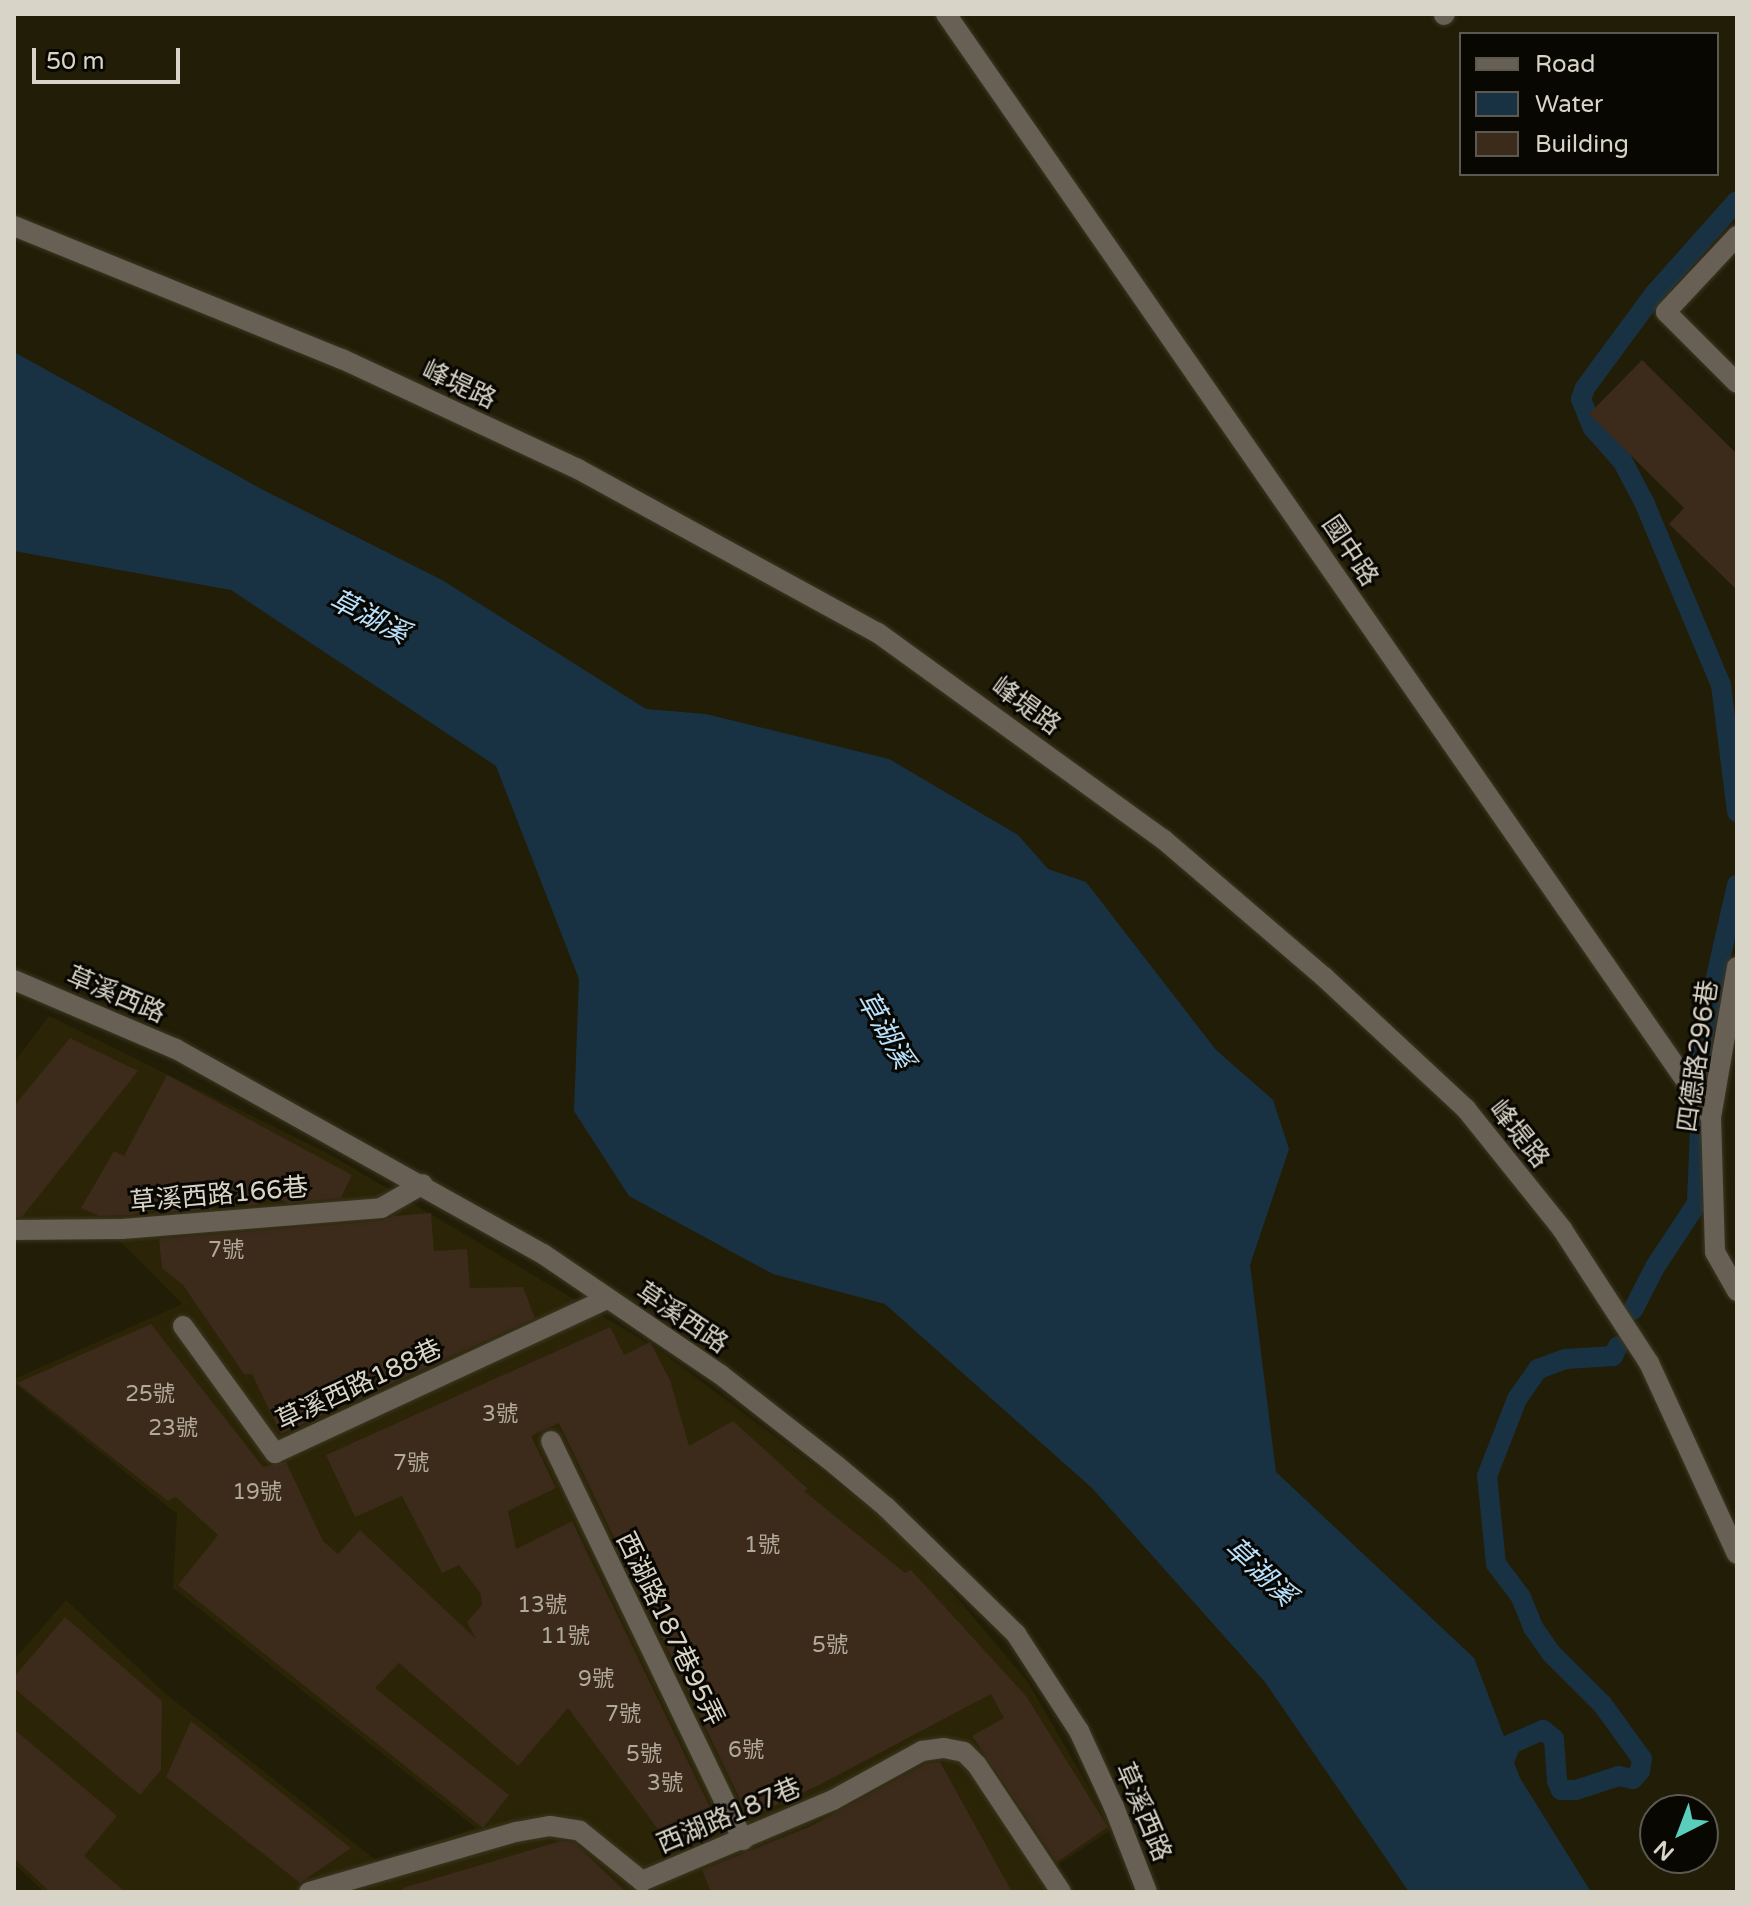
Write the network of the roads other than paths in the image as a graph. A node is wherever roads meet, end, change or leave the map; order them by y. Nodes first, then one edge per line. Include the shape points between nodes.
1 (946, 14) edge
2 (14, 226) edge
3 (1737, 236) edge
4 (1737, 383) edge
5 (1737, 967) edge
6 (14, 980) edge
7 (1710, 1116) junction
8 (423, 1184) junction
9 (14, 1230) edge
10 (1737, 1291) edge
11 (607, 1299) junction
12 (183, 1326) dead end
13 (551, 1441) dead end
14 (1737, 1554) edge
15 (743, 1840) junction
16 (639, 1886) edge
17 (309, 1892) edge
18 (1061, 1892) edge
19 (1147, 1892) edge

1 - 7 street, 國中路
2 - 14 street, 峰堤路 via 342,359 578,469 878,633 1163,839 1324,977 1466,1109 1562,1229 1649,1363
3 - 4 street via 1666,312
5 - 7 street, 四德路296巷
6 - 8 street, 草溪西路 via 176,1049
7 - 10 street, 四德路296巷 via 1715,1252
8 - 9 street, 草溪西路166巷 via 381,1208 122,1229
8 - 11 street, 草溪西路 via 543,1254
11 - 12 street, 草溪西路188巷 via 275,1453
11 - 19 street, 草溪西路 via 721,1375 837,1466 1016,1634 1079,1731
13 - 15 street, 西湖路187巷95弄
15 - 16 street, 西湖路187巷
15 - 18 street, 西湖路187巷 via 833,1800 922,1751 944,1748 964,1752 977,1765
16 - 17 street, 西湖路187巷 via 580,1831 550,1826

